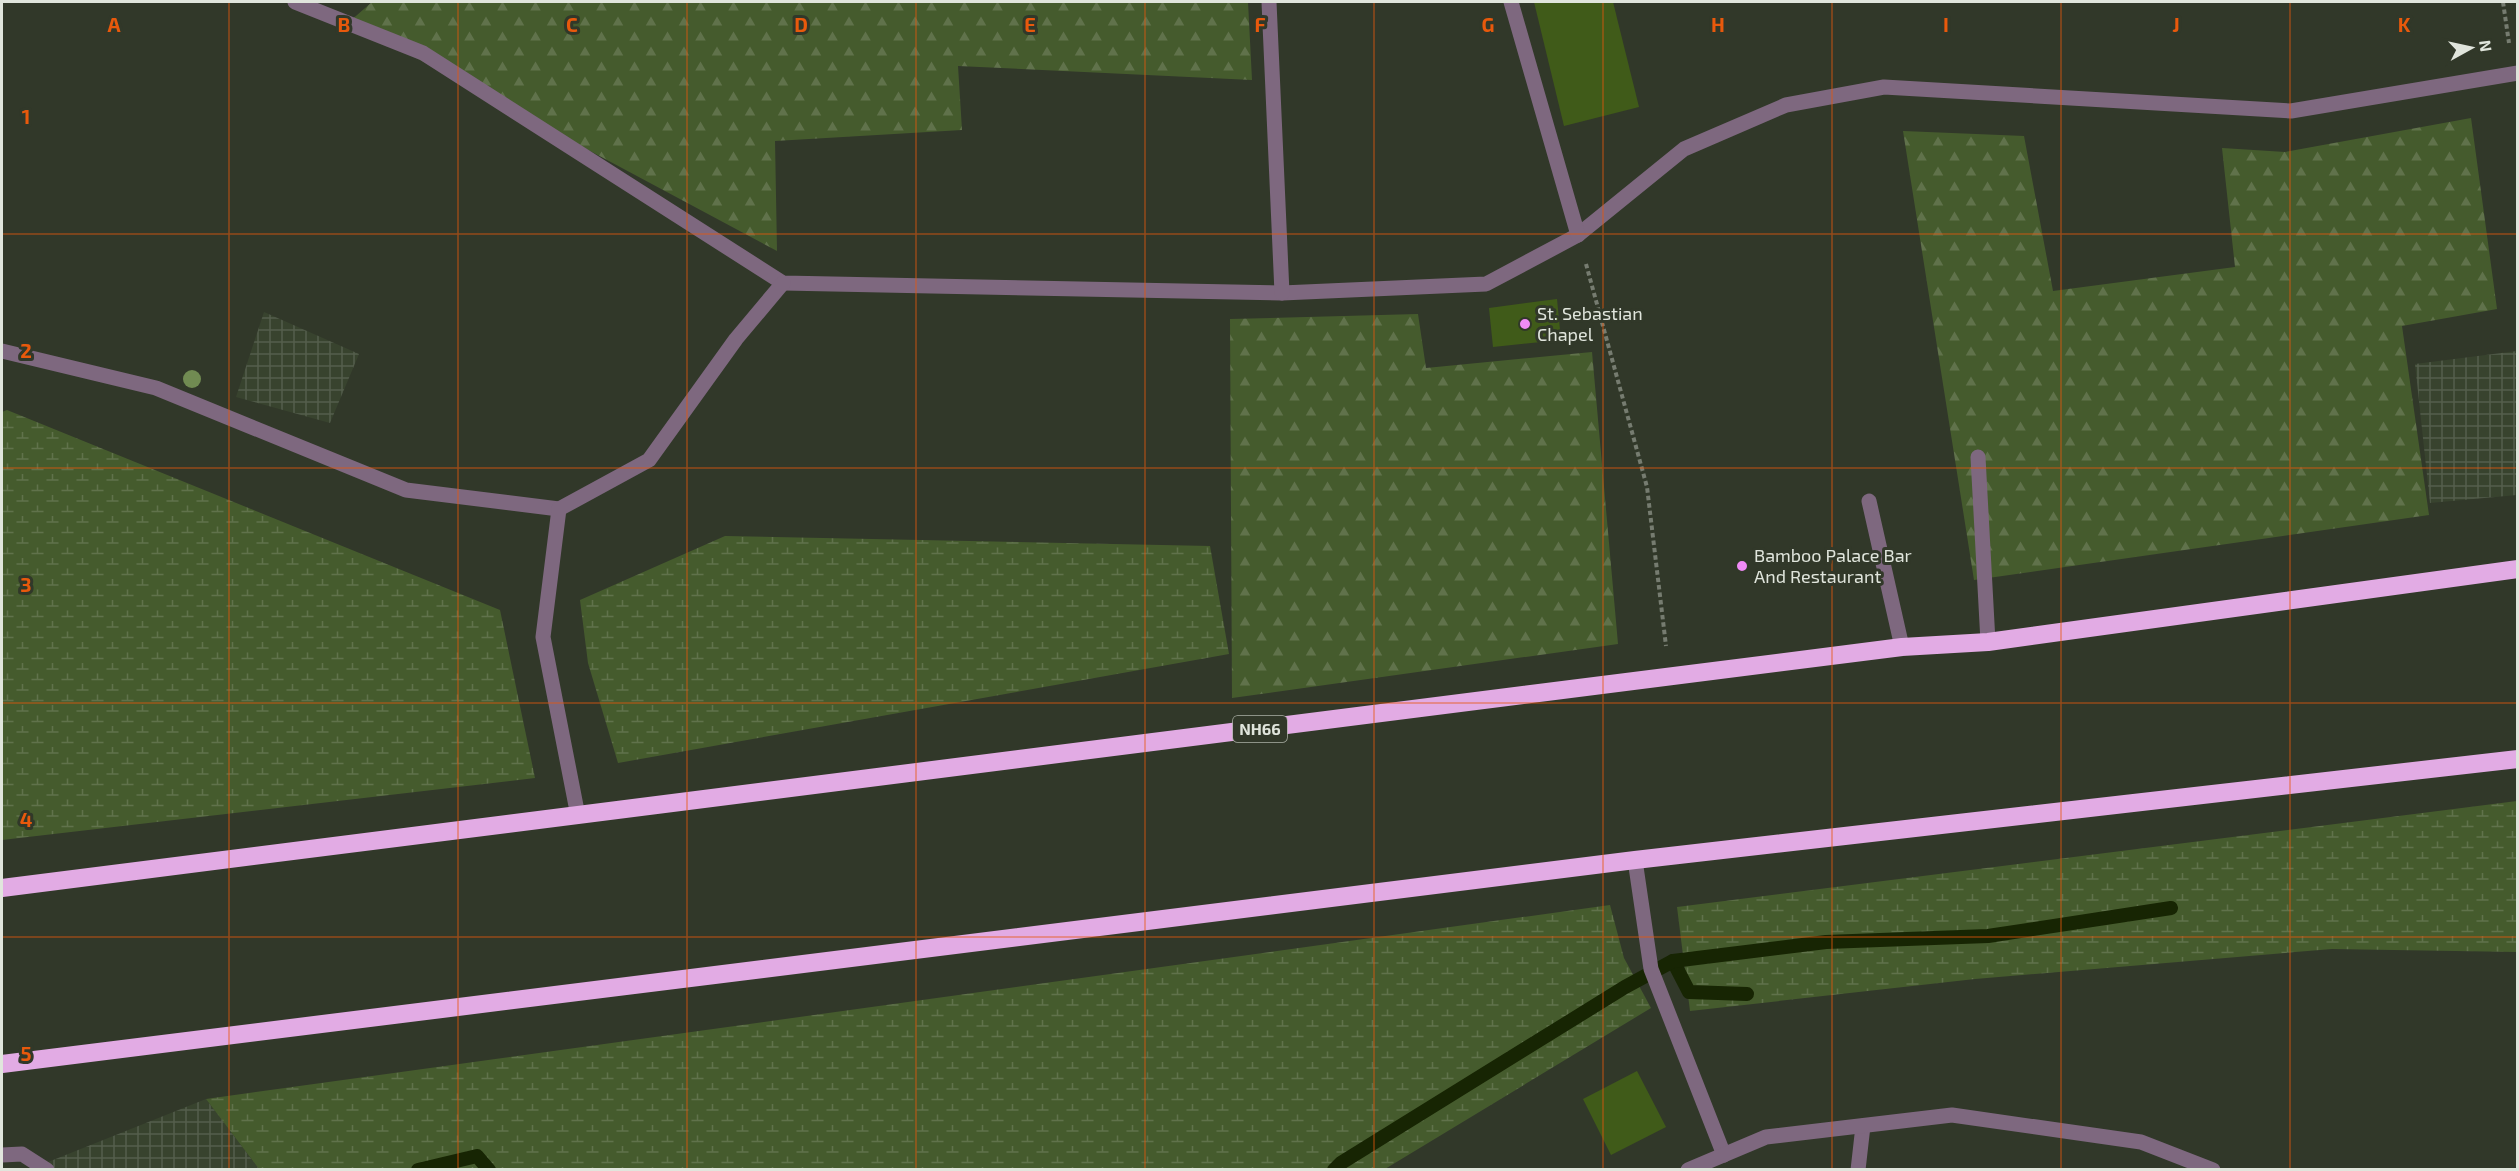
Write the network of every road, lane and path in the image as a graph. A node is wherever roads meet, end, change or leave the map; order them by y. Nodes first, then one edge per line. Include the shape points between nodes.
1 (295, 2) edge
2 (1269, 2) edge
3 (1511, 2) edge
4 (2503, 2) edge
5 (316, 5) edge
6 (2516, 73) edge
7 (1578, 235) junction
8 (783, 283) junction
9 (1282, 292) junction
10 (2, 351) edge
11 (1978, 457) dead end
12 (1869, 501) dead end
13 (559, 509) junction
14 (2517, 569) edge
15 (1988, 642) junction
16 (1902, 647) junction
17 (1670, 676) junction
18 (2517, 759) edge
19 (578, 816) junction
20 (1635, 860) junction
21 (2, 888) edge
22 (2, 1064) edge
23 (1863, 1126) junction
24 (2, 1155) edge
25 (1724, 1155) junction
26 (46, 1170) edge
27 (1688, 1170) edge
28 (1858, 1170) edge
29 (2213, 1170) edge

1 - 5 street
2 - 9 street
3 - 7 street
4 - 6 path
5 - 8 street via 423,53
6 - 7 street via 2291,111 1884,87 1786,105 1684,150
7 - 9 street via 1486,284
7 - 17 path via 1647,487
8 - 9 street
8 - 13 street via 736,339 649,460
10 - 13 street via 156,388 406,490
11 - 15 street
12 - 16 street
13 - 19 street via 543,636
14 - 15 highway, NH66
15 - 16 highway, NH66
16 - 17 highway, NH66
17 - 19 highway, NH66
18 - 20 highway
19 - 21 highway, NH66
20 - 22 highway
20 - 25 street via 1651,969
23 - 25 street via 1766,1137
23 - 28 street
23 - 29 street via 1952,1115 2141,1142
24 - 26 street via 22,1154
25 - 27 street

